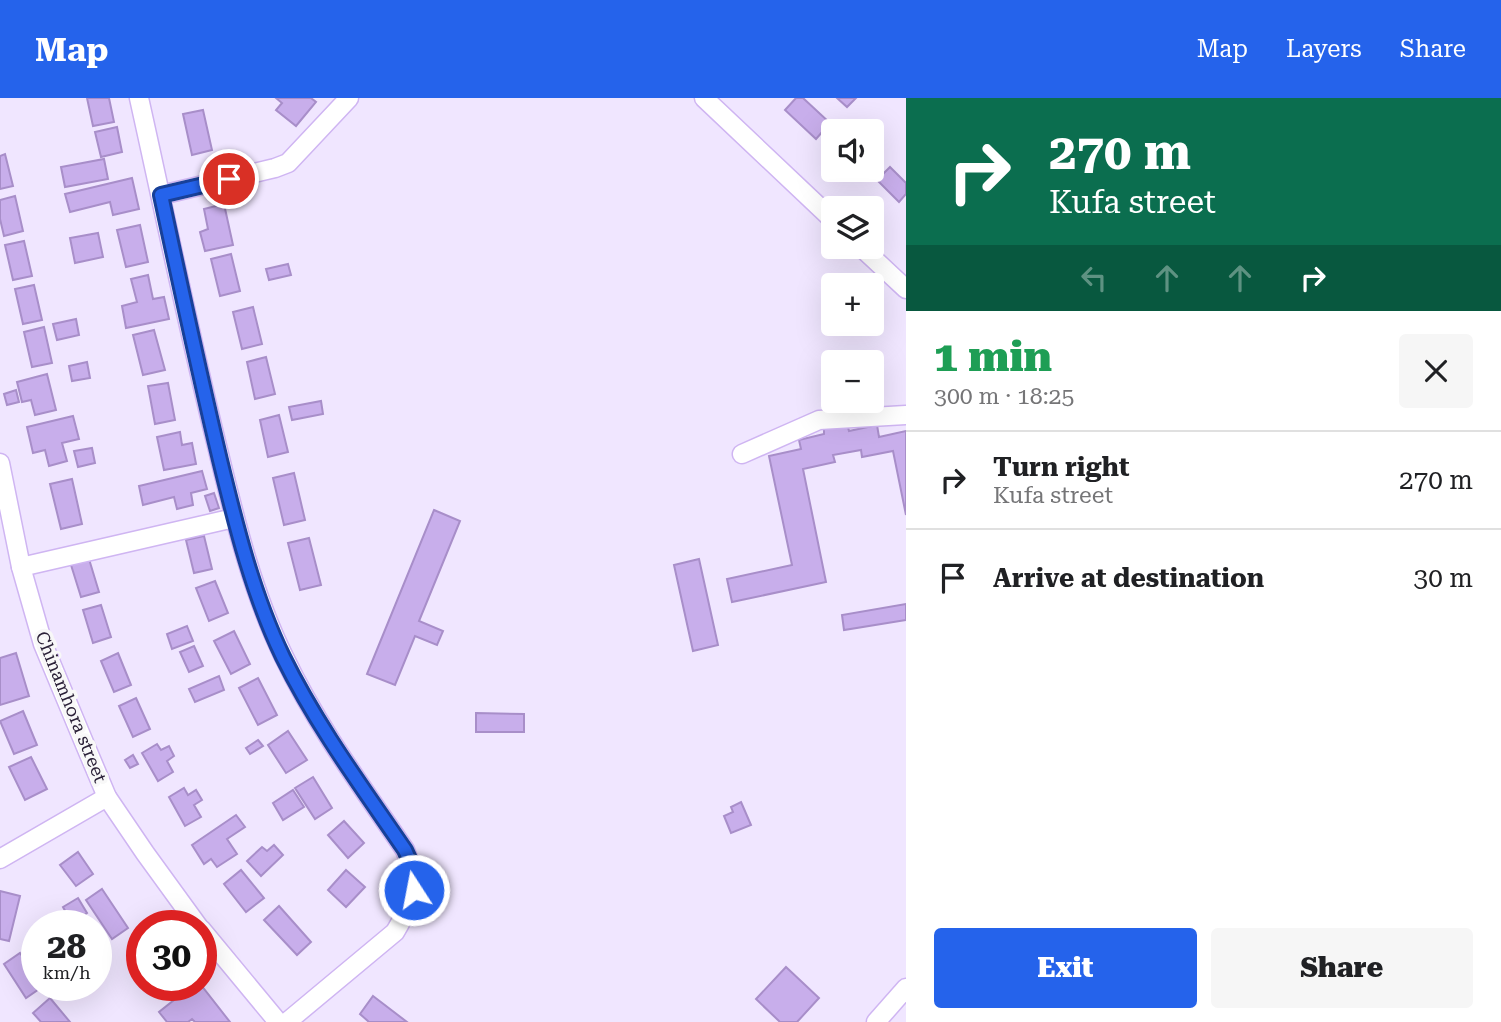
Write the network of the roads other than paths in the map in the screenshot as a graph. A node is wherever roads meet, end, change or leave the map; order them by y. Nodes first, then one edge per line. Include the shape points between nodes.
1 (139, 98) edge
2 (349, 98) edge
3 (704, 98) edge
4 (161, 195) junction
5 (821, 209) edge
6 (874, 259) edge
7 (906, 289) edge
8 (906, 415) edge
9 (742, 454) dead end
10 (0, 463) edge
11 (234, 518) junction
12 (22, 567) junction
13 (107, 797) junction
14 (0, 859) edge
15 (187, 910) edge
16 (217, 948) edge
17 (906, 988) edge
18 (278, 1022) edge
19 (287, 1022) edge
20 (876, 1022) edge

1 - 4 street
2 - 4 street via 288,163
3 - 5 street
4 - 11 street
6 - 7 street
8 - 9 street via 819,420
10 - 12 street, Chinamhora street
11 - 12 street
11 - 19 street via 283,656 322,728 413,868 414,890 395,933
12 - 13 street, Chinamhora street via 43,644
13 - 14 street
13 - 15 street, Chinamhora street
16 - 18 street, Chinamhora street
17 - 20 street

